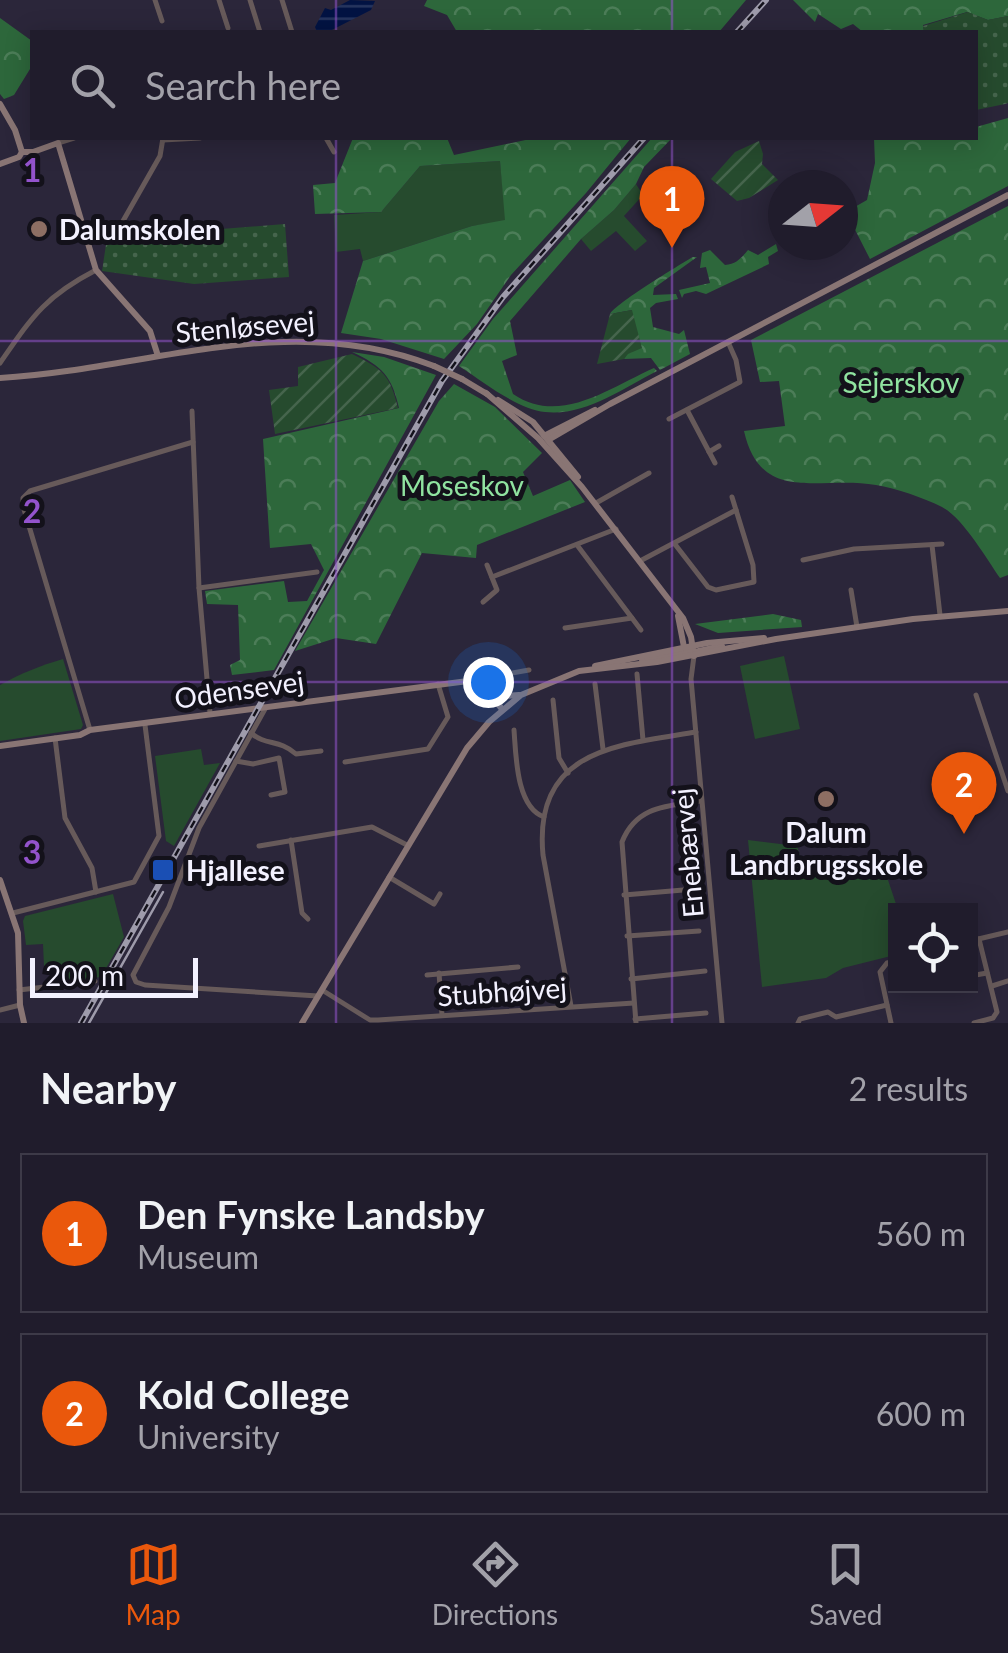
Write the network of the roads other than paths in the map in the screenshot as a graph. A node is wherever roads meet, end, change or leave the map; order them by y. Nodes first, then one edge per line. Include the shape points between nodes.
1 (156, 0) edge
2 (219, 0) edge
3 (250, 0) edge
4 (282, 0) edge
5 (162, 21) dead end
6 (228, 28) dead end
7 (259, 30) edge
8 (291, 30) edge
9 (0, 104) edge
10 (68, 140) edge
11 (163, 140) edge
12 (327, 140) edge
13 (58, 143) junction
14 (22, 152) junction
15 (334, 152) dead end
16 (0, 164) edge
17 (1008, 195) edge
18 (84, 233) junction
19 (96, 270) junction
20 (728, 342) junction
21 (158, 356) junction
22 (0, 364) edge
23 (0, 378) edge
24 (687, 410) junction
25 (192, 411) dead end
26 (669, 419) dead end
27 (546, 439) junction
28 (193, 442) junction
29 (719, 446) dead end
30 (709, 452) junction
31 (715, 463) dead end
32 (649, 473) dead end
33 (732, 496) dead end
34 (596, 503) junction
35 (736, 510) junction
36 (616, 530) junction
37 (674, 543) junction
38 (942, 544) dead end
39 (577, 545) junction
40 (932, 546) junction
41 (803, 560) dead end
42 (640, 561) junction
43 (488, 565) dead end
44 (317, 572) dead end
45 (492, 577) junction
46 (199, 588) junction
47 (851, 590) dead end
48 (483, 602) dead end
49 (1008, 611) edge
50 (940, 615) junction
51 (632, 618) junction
52 (856, 627) junction
53 (565, 628) dead end
54 (641, 630) dead end
55 (776, 638) junction
56 (689, 652) junction
57 (529, 670) dead end
58 (579, 671) junction
59 (638, 674) dead end
60 (438, 684) junction
61 (595, 684) dead end
62 (484, 686) junction
63 (520, 695) junction
64 (976, 695) dead end
65 (554, 700) dead end
66 (266, 708) junction
67 (502, 709) junction
68 (210, 714) junction
69 (145, 725) junction
70 (90, 730) junction
71 (514, 730) dead end
72 (696, 732) junction
73 (252, 734) junction
74 (54, 738) junction
75 (643, 740) junction
76 (0, 746) edge
77 (603, 749) junction
78 (321, 751) dead end
79 (352, 752) dead end
80 (354, 761) junction
81 (236, 762) junction
82 (345, 762) dead end
83 (568, 773) junction
84 (1008, 791) edge
85 (271, 794) dead end
86 (702, 800) junction
87 (545, 817) junction
88 (291, 840) junction
89 (407, 845) junction
90 (258, 846) dead end
91 (388, 876) junction
92 (0, 882) edge
93 (695, 889) dead end
94 (96, 892) junction
95 (440, 894) dead end
96 (624, 895) junction
97 (13, 913) junction
98 (308, 919) dead end
99 (699, 931) dead end
100 (1008, 932) edge
101 (627, 936) junction
102 (979, 939) joint
103 (888, 965) edge
104 (518, 967) dead end
105 (705, 971) dead end
106 (988, 973) junction
107 (426, 974) dead end
108 (439, 974) junction
109 (978, 975) edge
110 (632, 979) junction
111 (95, 980) dead end
112 (1008, 981) edge
113 (990, 986) junction
114 (20, 990) junction
115 (320, 993) junction
116 (634, 1003) junction
117 (20, 1005) junction
118 (886, 1005) junction
119 (571, 1006) junction
120 (0, 1010) edge
121 (706, 1013) dead end
122 (442, 1015) junction
123 (370, 1021) edge
124 (636, 1021) edge
125 (24, 1023) edge
126 (302, 1023) edge
127 (722, 1023) edge
128 (798, 1023) edge
129 (891, 1023) edge
130 (974, 1023) edge

1 - 5 street
2 - 6 street
3 - 7 street
4 - 8 street
9 - 14 street
10 - 13 street
11 - 18 street via 119,228
12 - 15 street
13 - 14 street
13 - 18 street
14 - 16 street
17 - 20 street
18 - 19 street
19 - 21 street via 150,331
19 - 22 street via 48,299
20 - 24 street via 740,382
20 - 27 street
21 - 23 street, Stenløsevej
21 - 27 street, Stenløsevej, bridge via 274,341 369,347 462,379
24 - 26 street
24 - 30 street
25 - 28 street
27 - 34 street
28 - 46 street
28 - 70 street via 32,490 22,501
29 - 30 street
30 - 31 street
32 - 34 street
33 - 35 street
34 - 36 street
35 - 37 street
35 - 37 street via 756,577 748,586 708,587
36 - 39 street
36 - 42 street
37 - 42 street
38 - 40 street
39 - 45 street
39 - 51 street
40 - 41 street via 854,549
40 - 50 street
42 - 56 street via 687,626
43 - 45 street
44 - 46 street
45 - 48 street via 497,590
46 - 68 street
47 - 52 street
49 - 50 street
50 - 52 street
51 - 53 street
51 - 54 street
52 - 55 street
55 - 56 street
55 - 56 street
56 - 58 street
56 - 58 street
56 - 72 street, Enebærvej
57 - 62 street, Odensevej via 495,676
58 - 63 street
59 - 75 street
60 - 62 street, Odensevej
60 - 66 street, Odensevej
60 - 80 street via 448,717 428,749
61 - 77 street
62 - 63 street, Odensevej via 502,696
62 - 67 street
63 - 67 street
64 - 84 street
65 - 83 street via 559,758
66 - 68 street, Odensevej
66 - 73 street
67 - 89 street via 467,748
68 - 69 street, Odensevej
69 - 70 street, Odensevej
69 - 94 street via 160,836 134,882
70 - 74 street, Odensevej
71 - 87 street via 528,804
72 - 75 street
72 - 86 street, Enebærvej
73 - 78 street via 261,742 284,743 296,754
73 - 81 street
74 - 76 street, Odensevej
74 - 94 street via 65,818 92,868
75 - 77 street
77 - 83 street
79 - 80 street
80 - 82 street
81 - 85 street via 280,758 285,792
81 - 115 street via 199,828 134,980
83 - 87 street
86 - 96 street via 655,808 631,824 621,852
86 - 127 street, Enebærvej
87 - 119 street via 543,855
88 - 89 street via 372,827
88 - 90 street
88 - 98 street
89 - 91 street
91 - 95 street via 434,904
91 - 115 street
92 - 97 street
93 - 96 street
94 - 97 street
96 - 101 street
97 - 114 street
99 - 101 street
100 - 102 street
101 - 110 street
102 - 106 street
103 - 118 street via 880,969
104 - 108 street
105 - 110 street
106 - 109 street
106 - 113 street
107 - 108 street
108 - 122 street
110 - 116 street
111 - 114 street
112 - 113 street
113 - 130 street via 997,1012
114 - 117 street
115 - 123 street, Stubhøjvej
115 - 126 street
116 - 119 street, Stubhøjvej
116 - 124 street
117 - 120 street
117 - 125 street
118 - 128 street
118 - 129 street
119 - 122 street, Stubhøjvej
121 - 124 street
122 - 123 street, Stubhøjvej

